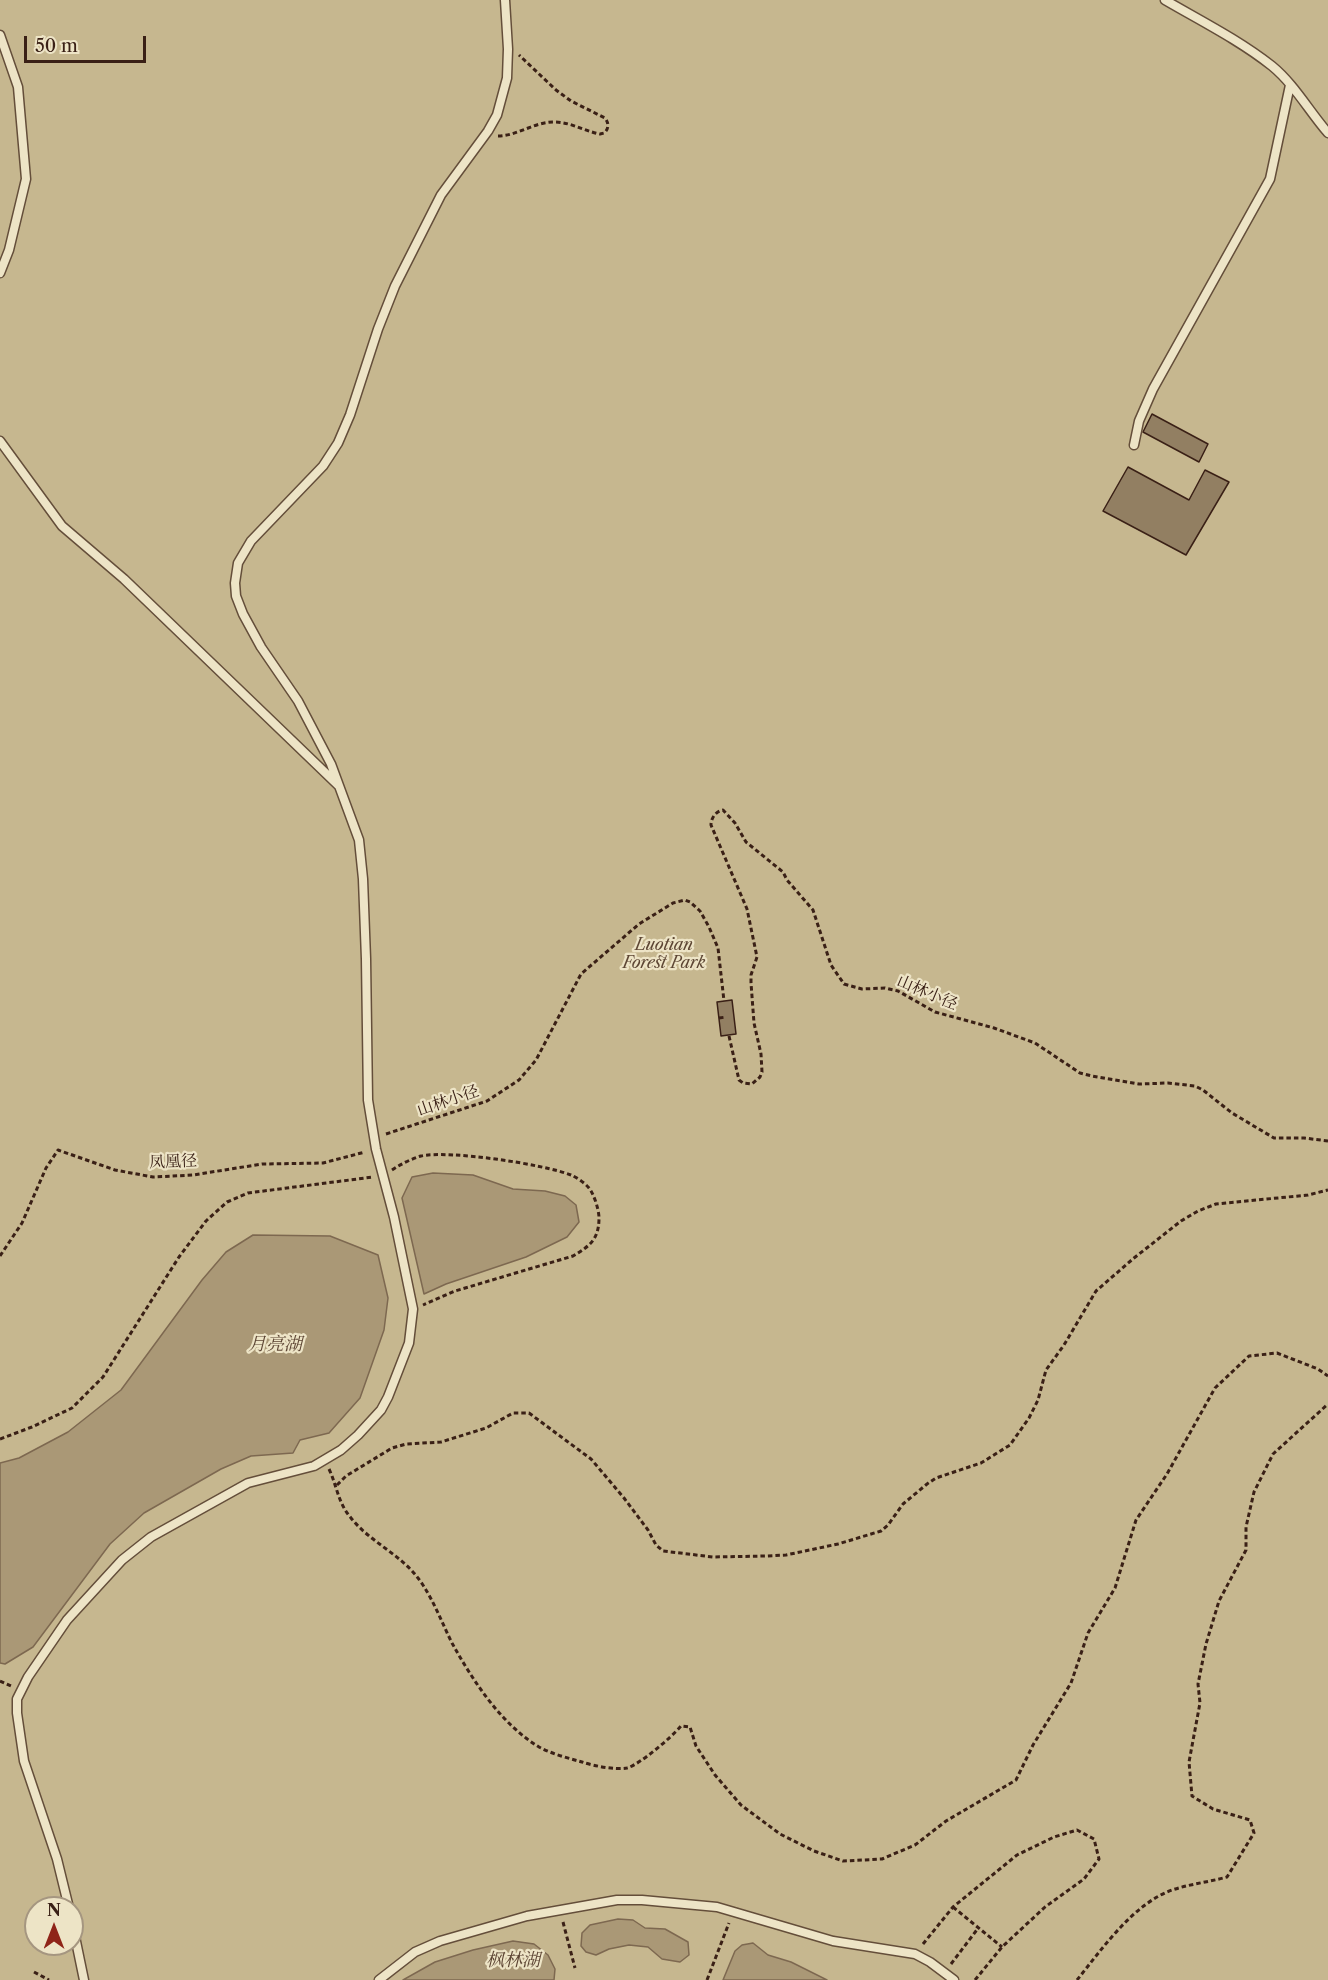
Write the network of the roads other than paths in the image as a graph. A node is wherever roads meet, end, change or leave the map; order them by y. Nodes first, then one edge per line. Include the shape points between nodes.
1 (505, 0) edge
2 (1165, 0) edge
3 (0, 35) edge
4 (1290, 85) junction
5 (1328, 133) edge
6 (0, 273) edge
7 (0, 441) edge
8 (1134, 445) dead end
9 (341, 788) junction
10 (66, 1896) edge
11 (79, 1956) edge
12 (84, 1980) edge
13 (379, 1980) edge
14 (954, 1980) edge

1 - 9 lane via 507,78 497,115 441,195 410,255 378,329 338,443 323,466 251,541 238,563 236,596 243,614 298,701
2 - 4 lane via 1272,66
3 - 6 lane via 18,87 26,179
4 - 5 lane
4 - 8 lane via 1270,179 1152,389
7 - 9 lane via 62,526 124,579
9 - 10 lane via 359,840 368,1100 413,1309 409,1342 395,1381 370,1424 341,1450 314,1466 248,1483 151,1537 122,1560 67,1620 21,1690 16,1713 24,1761
11 - 12 lane
13 - 14 lane via 415,1952 440,1941 560,1909 617,1900 717,1907 833,1941 915,1954

